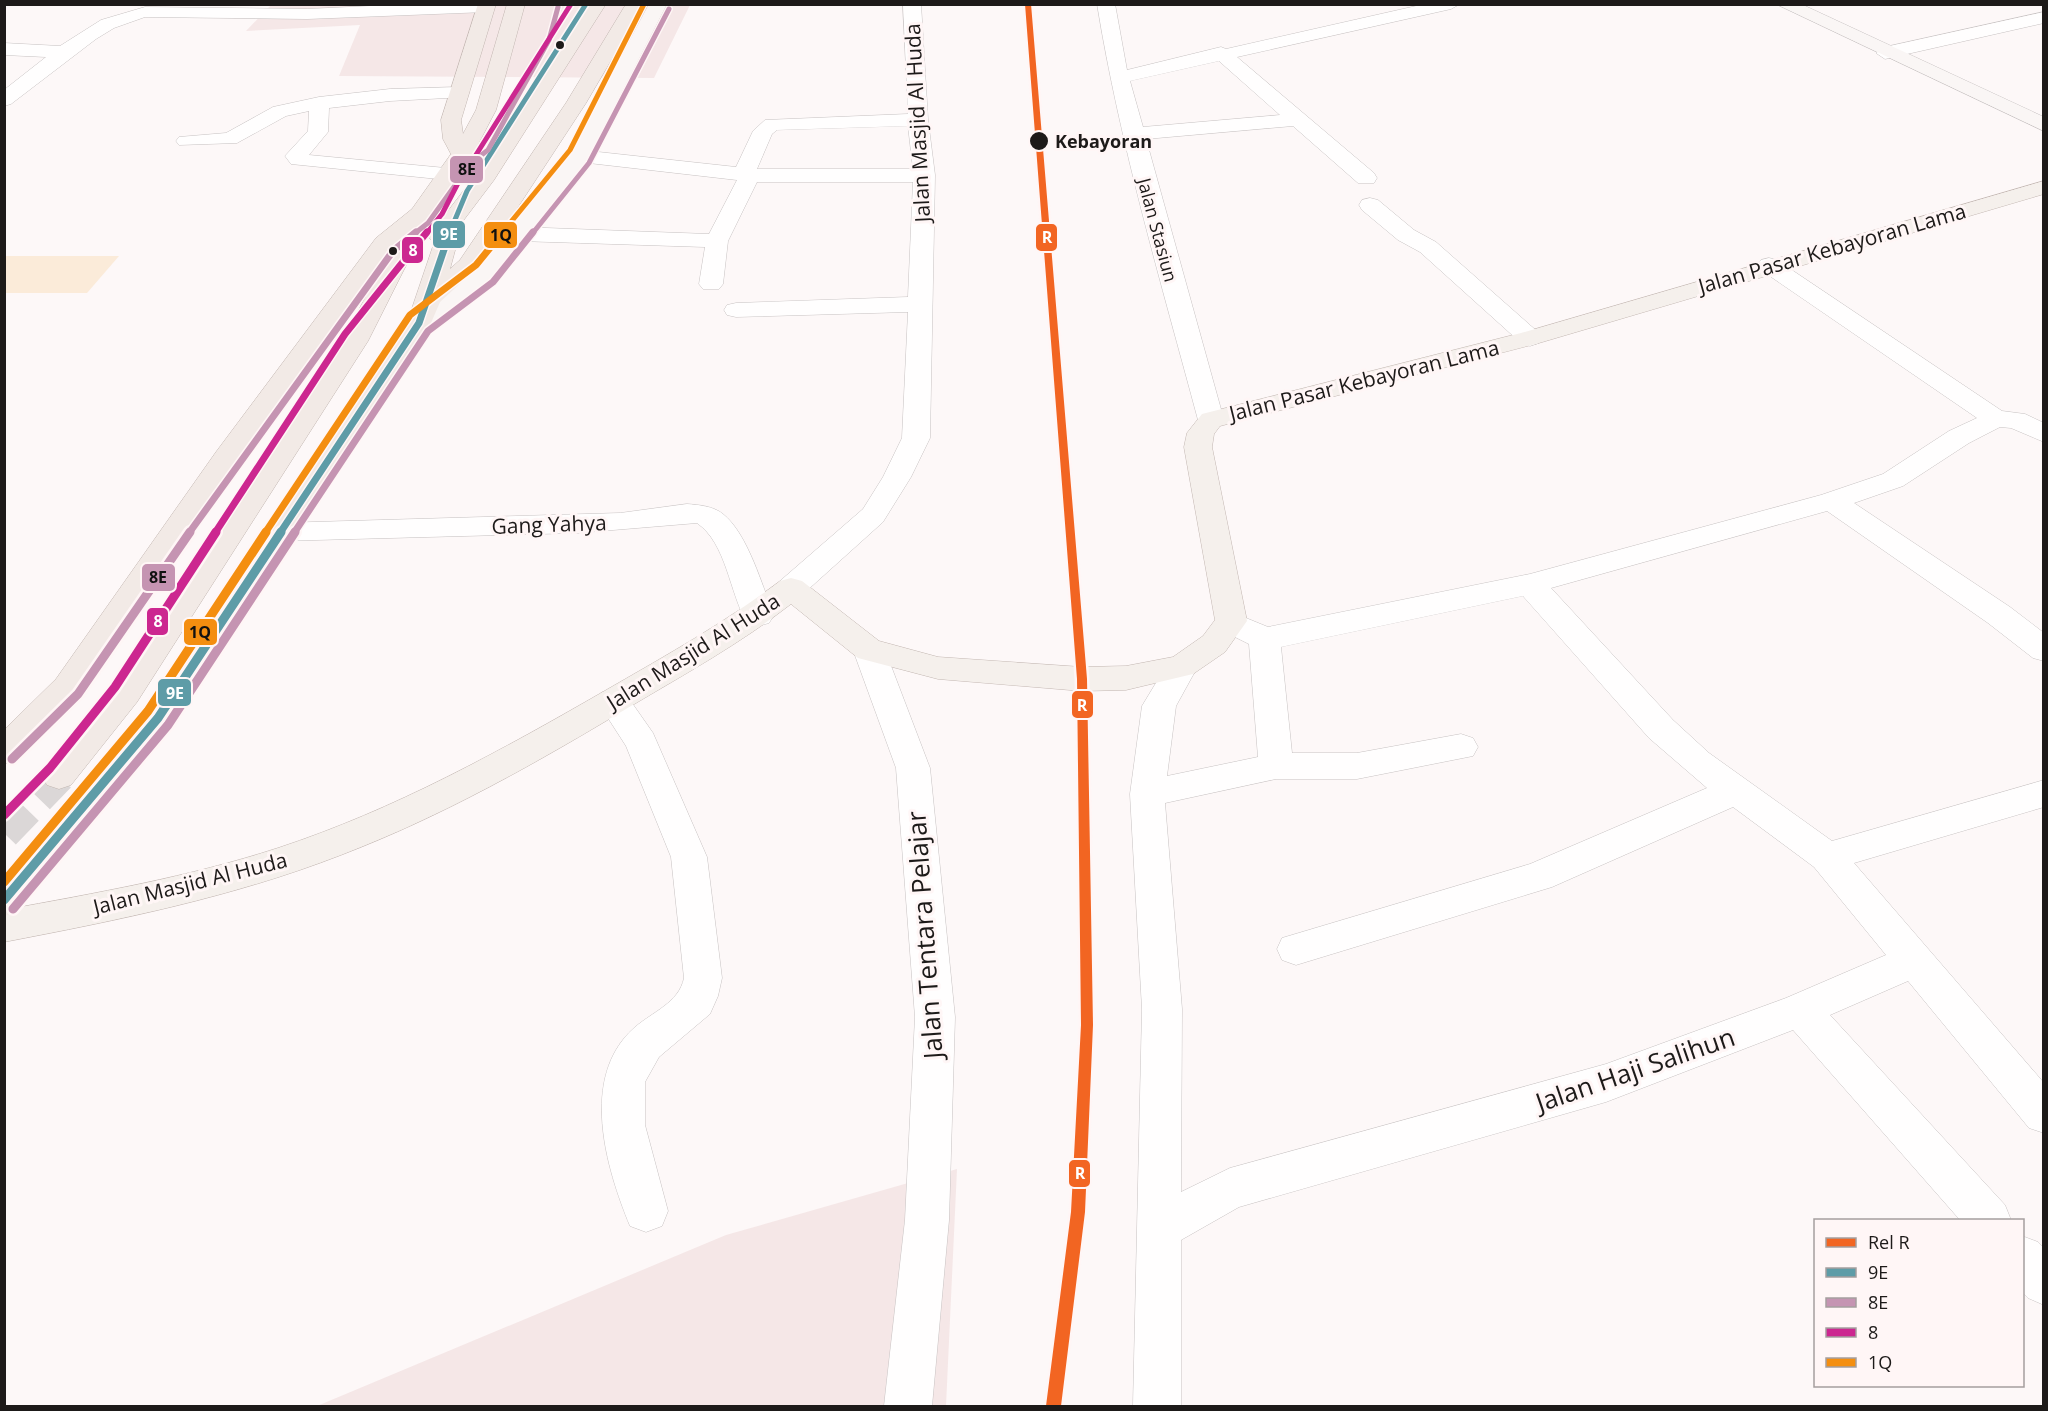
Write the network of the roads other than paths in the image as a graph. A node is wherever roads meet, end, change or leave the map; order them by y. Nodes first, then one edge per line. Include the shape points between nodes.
1 (516, 4) edge
2 (597, 4) edge
3 (635, 4) edge
4 (658, 4) edge
5 (912, 4) edge
6 (1106, 4) edge
7 (1451, 4) edge
8 (1785, 4) edge
9 (487, 6) edge
10 (2043, 17) edge
11 (4, 49) edge
12 (66, 52) junction
13 (1221, 53) junction
14 (1885, 53) junction
15 (1119, 78) junction
16 (459, 93) junction
17 (4, 100) edge
18 (319, 103) junction
19 (1300, 119) junction
20 (918, 120) junction
21 (2043, 125) edge
22 (1135, 134) junction
23 (186, 141) dead end
24 (462, 154) junction
25 (580, 156) junction
26 (448, 174) junction
27 (747, 174) junction
28 (924, 175) junction
29 (1366, 178) dead end
30 (2043, 187) edge
31 (1370, 205) dead end
32 (420, 214) junction
33 (452, 221) junction
34 (519, 234) junction
35 (717, 241) junction
36 (1769, 265) junction
37 (711, 284) dead end
38 (919, 304) junction
39 (736, 310) dead end
40 (424, 311) junction
41 (1530, 338) junction
42 (355, 341) junction
43 (1996, 418) junction
44 (1210, 420) junction
45 (2043, 434) edge
46 (1831, 501) junction
47 (279, 532) junction
48 (1530, 584) junction
49 (791, 588) junction
50 (758, 615) junction
51 (1231, 621) junction
52 (1264, 639) junction
53 (869, 650) junction
54 (2043, 650) edge
55 (1182, 666) junction
56 (613, 701) junction
57 (1461, 747) dead end
58 (4, 752) edge
59 (1276, 766) junction
60 (59, 776) tunnel mouth
61 (1737, 790) junction
62 (1147, 794) junction
63 (2043, 794) edge
64 (1827, 857) junction
65 (4, 901) edge
66 (4, 926) edge
67 (1296, 949) dead end
68 (1914, 960) junction
69 (1800, 1011) junction
70 (2043, 1114) edge
71 (646, 1211) dead end
72 (1987, 1219) edge
73 (1161, 1227) junction
74 (2024, 1260) edge
75 (2043, 1282) edge
76 (908, 1407) edge
77 (1157, 1407) edge

1 - 24 highway via 486,110
2 - 33 highway
3 - 40 highway via 576,103 468,265
4 - 25 main road
5 - 20 street, Jalan Masjid Al Huda
6 - 15 street, Jalan Stasiun
7 - 13 street
8 - 14 main road
9 - 12 street via 307,14 145,12 116,19
9 - 16 highway
10 - 14 street
11 - 12 street
12 - 17 street
13 - 15 street
13 - 19 street
14 - 21 main road
15 - 22 street, Jalan Stasiun
16 - 18 street via 390,94
16 - 24 highway via 451,120 453,139
18 - 23 street via 280,111 230,139
18 - 26 street via 318,132 296,156 298,160
19 - 22 street
19 - 29 street
20 - 27 street via 772,124 763,131
20 - 28 street, Jalan Masjid Al Huda
22 - 44 street, Jalan Stasiun
24 - 26 highway
25 - 27 street
25 - 34 main road
26 - 32 highway
27 - 28 street
27 - 35 street
28 - 38 street, Jalan Masjid Al Huda
30 - 36 main road, Jalan Pasar Kebayoran Lama
31 - 41 street via 1410,234 1416,243 1428,247
32 - 42 highway
32 - 58 highway via 384,243 226,458 68,687
33 - 40 highway
33 - 42 highway
34 - 35 street
34 - 40 main road via 484,273
35 - 37 street
36 - 41 main road, Jalan Pasar Kebayoran Lama
36 - 43 street
38 - 39 street
38 - 49 street, Jalan Masjid Al Huda via 916,438 873,515
40 - 47 highway
41 - 44 main road, Jalan Pasar Kebayoran Lama
42 - 60 highway via 125,694
43 - 45 street via 2016,420
43 - 46 street via 1893,480
44 - 51 main road, Jalan Pasar Kebayoran Lama via 1198,447
46 - 48 street
46 - 54 street via 1999,615
47 - 50 street, Gang Yahya via 706,516 714,521 731,547
47 - 65 highway via 158,718
48 - 52 street
48 - 61 street via 1661,729 1697,762
49 - 50 main road, Jalan Masjid Al Huda
49 - 53 main road
50 - 56 main road, Jalan Masjid Al Huda
51 - 52 street
51 - 55 main road via 1214,644
52 - 59 street
53 - 55 main road via 938,669 1082,680 1126,678
53 - 76 street, Jalan Tentara Pelajar via 913,768 935,1017 927,1220
55 - 62 street via 1159,706
56 - 66 main road, Jalan Masjid Al Huda via 436,800 283,861 184,889
56 - 71 street via 645,750 689,858 703,978 700,998 693,1007 644,1045 633,1060 621,1098 624,1132
57 - 59 street via 1357,766
59 - 62 street
61 - 64 street
61 - 67 street via 1539,876
62 - 73 street via 1162,1009
63 - 64 street
64 - 68 street
68 - 69 street, Jalan Haji Salihun
68 - 70 street
69 - 72 street
69 - 73 street, Jalan Haji Salihun via 1606,1083 1230,1189
73 - 77 street
74 - 75 street

